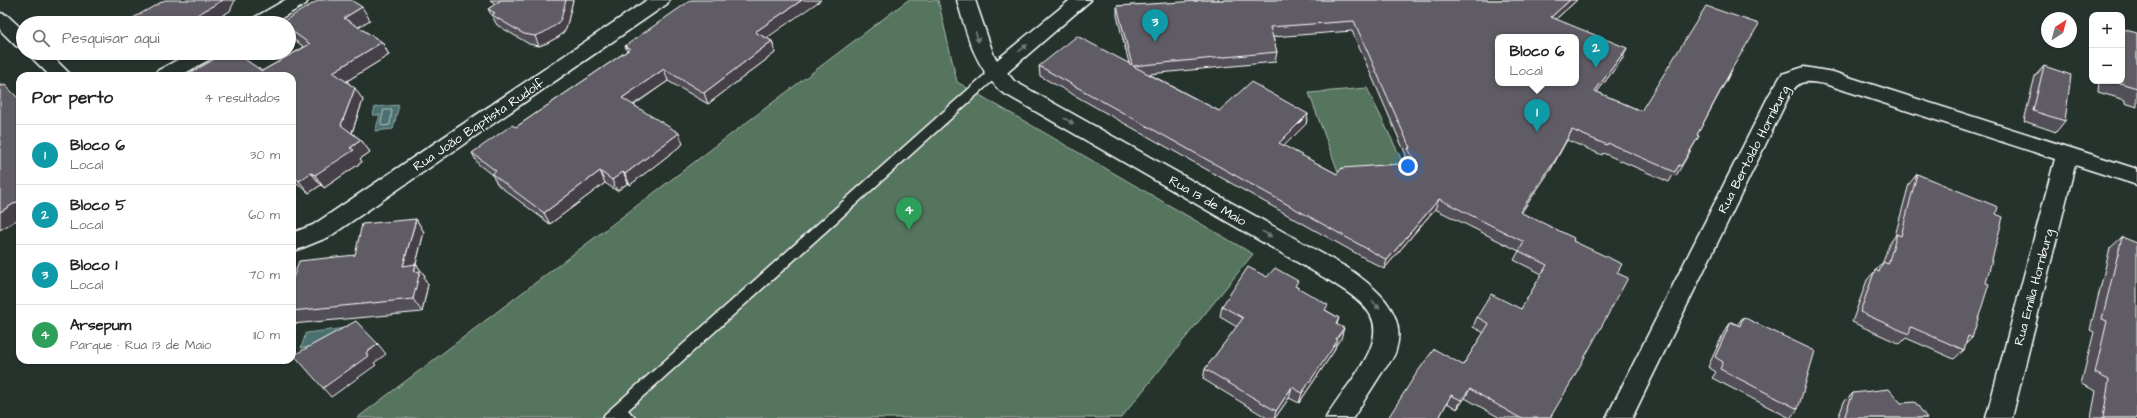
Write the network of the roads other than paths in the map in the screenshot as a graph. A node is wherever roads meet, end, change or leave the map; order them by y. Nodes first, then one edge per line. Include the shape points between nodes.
1 (300, 0) edge
2 (660, 0) edge
3 (966, 0) edge
4 (1082, 0) edge
5 (271, 16) edge
6 (0, 20) edge
7 (16, 34) edge
8 (45, 60) edge
9 (193, 60) edge
10 (58, 72) edge
11 (171, 72) edge
12 (994, 73) junction
13 (2067, 155) junction
14 (2137, 177) edge
15 (296, 241) edge
16 (619, 416) edge
17 (1340, 418) edge
18 (1619, 418) edge
19 (1999, 418) edge

1 - 5 street
2 - 15 street, Rua João Baptista Rudolf via 321,231
3 -> 12 street, Rua 13 de Maio via 982,55
12 -> 4 street
6 - 7 street
8 - 10 street
9 - 11 street
12 - 16 lane
12 -> 17 street, Rua 13 de Maio via 1007,86 1331,270 1363,291 1381,311 1387,329 1384,350
13 - 14 street, Rua Bertoldo Hornburg
13 - 18 street, Rua Bertoldo Hornburg via 1826,77 1804,74 1789,79
13 - 19 street, Rua Emília Hornburg

